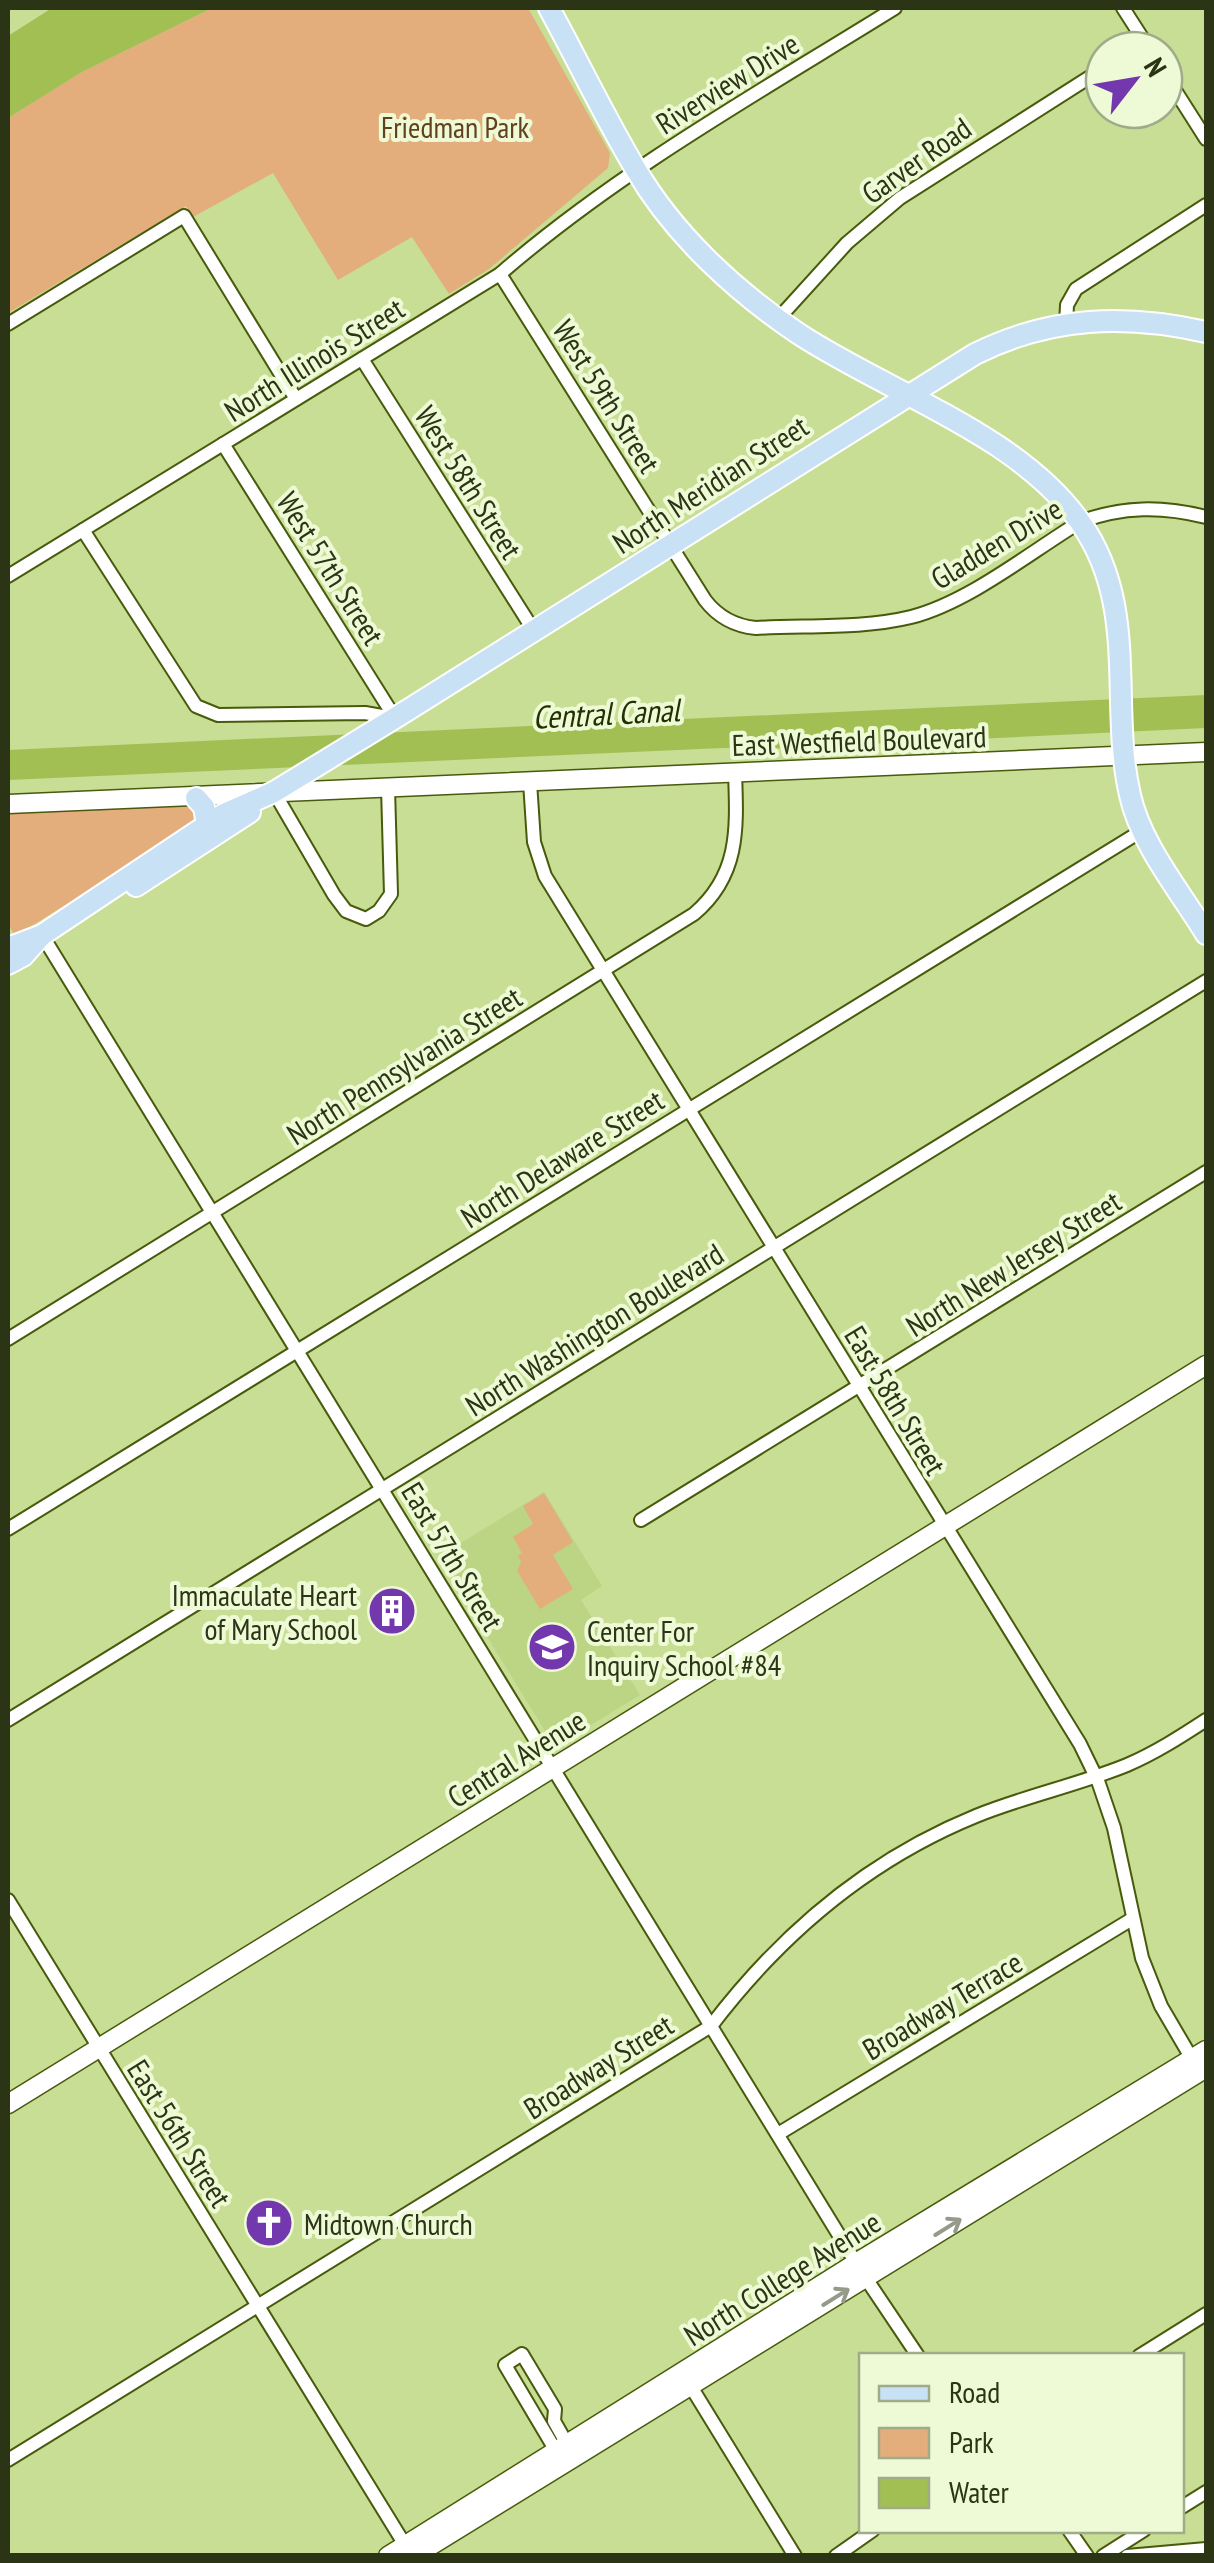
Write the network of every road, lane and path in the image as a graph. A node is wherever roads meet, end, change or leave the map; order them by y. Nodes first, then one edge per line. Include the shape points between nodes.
1 (895, 8) edge
2 (550, 9) edge
3 (1084, 80) edge
4 (1184, 104) edge
5 (1206, 139) edge
6 (636, 170) junction
7 (1206, 205) edge
8 (500, 274) junction
9 (778, 319) junction
10 (8, 324) edge
11 (1066, 324) junction
12 (1206, 332) edge
13 (362, 358) junction
14 (905, 395) junction
15 (296, 399) junction
16 (223, 444) junction
17 (1206, 517) edge
18 (1080, 522) junction
19 (83, 530) junction
20 (672, 544) junction
21 (8, 576) edge
22 (534, 632) junction
23 (387, 723) junction
24 (1206, 752) edge
25 (1125, 757) junction
26 (735, 772) junction
27 (530, 782) junction
28 (388, 788) junction
29 (274, 792) junction
30 (196, 798) junction
31 (8, 804) edge
32 (208, 825) junction
33 (1143, 830) junction
34 (92, 904) junction
35 (1206, 934) edge
36 (42, 935) junction
37 (8, 948) edge
38 (8, 964) edge
39 (603, 971) junction
40 (1206, 981) edge
41 (688, 1110) junction
42 (1206, 1172) edge
43 (213, 1212) junction
44 (773, 1248) junction
45 (8, 1339) edge
46 (297, 1350) junction
47 (1206, 1364) edge
48 (859, 1387) junction
49 (382, 1489) junction
50 (641, 1520) dead end
51 (944, 1525) junction
52 (8, 1529) edge
53 (8, 1720) edge
54 (1206, 1720) edge
55 (553, 1768) junction
56 (1096, 1776) junction
57 (8, 1900) edge
58 (1132, 1918) junction
59 (711, 2026) junction
60 (99, 2048) junction
61 (1202, 2066) edge
62 (8, 2104) edge
63 (778, 2134) junction
64 (861, 2271) junction
65 (258, 2306) junction
66 (1206, 2314) edge
67 (916, 2353) edge
68 (1144, 2353) edge
69 (690, 2384) junction
70 (548, 2425) junction
71 (562, 2448) junction
72 (8, 2460) edge
73 (1206, 2492) edge
74 (1184, 2506) edge
75 (869, 2533) edge
76 (1071, 2533) edge
77 (1139, 2533) edge
78 (1206, 2549) edge
79 (409, 2550) edge
80 (388, 2556) edge
81 (794, 2556) edge
82 (836, 2556) edge
83 (1086, 2556) edge
84 (1103, 2556) edge
85 (1127, 2556) edge

1 - 6 street, Riverview Drive
2 - 6 main road
3 - 9 street, Garver Road via 884,210
4 - 5 street
6 - 8 street, North Illinois Street
6 - 9 main road via 688,239
7 - 11 street via 1076,289
8 - 13 street, North Illinois Street
8 - 20 street, West 59th Street
9 - 14 main road
10 - 15 street via 184,216
11 - 12 main road, North Meridian Street via 1141,320
11 - 14 main road, North Meridian Street via 994,345
13 - 15 street, North Illinois Street
13 - 22 street, West 58th Street
14 - 18 main road via 1016,456
14 - 20 main road, North Meridian Street
15 - 16 street, North Illinois Street
16 - 19 street, North Illinois Street
16 - 23 street, West 57th Street
17 - 18 street, Gladden Drive via 1143,508
18 - 20 street, Gladden Drive via 944,605 875,622 756,628 732,622 705,600
18 - 25 main road via 1112,596
19 - 21 street, North Illinois Street
19 - 23 street via 203,711 365,714
20 - 22 main road, North Meridian Street
22 - 23 main road, North Meridian Street
23 - 29 main road, North Meridian Street
24 - 25 main road, East Westfield Boulevard
25 - 26 main road, East Westfield Boulevard
25 - 33 main road
26 - 27 main road, East Westfield Boulevard
26 - 39 street, North Pennsylvania Street via 736,842 721,884 694,914
27 - 28 main road, East Westfield Boulevard
27 - 39 street, East 58th Street via 539,862
28 - 29 main road, East Westfield Boulevard
28 - 29 street via 391,894 366,919 346,911 334,895
29 - 30 main road, East Westfield Boulevard
29 - 32 main road, North Meridian Street
29 - 34 main road, North Meridian Street via 181,858
30 - 31 main road, East Westfield Boulevard
30 - 32 main road
32 - 34 main road, North Meridian Street
33 - 35 main road
33 - 41 street, North Delaware Street
34 - 36 main road, North Meridian Street
36 - 37 main road, North Meridian Street
36 - 38 main road, North Meridian Street
36 - 43 street, East 57th Street
39 - 41 street, East 58th Street
39 - 43 street, North Pennsylvania Street
40 - 44 street, North Washington Boulevard
41 - 44 street, East 58th Street
41 - 46 street, North Delaware Street
42 - 48 street, North New Jersey Street
43 - 45 street, North Pennsylvania Street
43 - 46 street, East 57th Street
44 - 48 street, East 58th Street
44 - 49 street, North Washington Boulevard
46 - 49 street, East 57th Street
46 - 52 street, North Delaware Street
47 - 51 main road, Central Avenue
48 - 50 street, North New Jersey Street
48 - 51 street, East 58th Street
49 - 53 street, North Washington Boulevard
49 - 55 street, East 57th Street
51 - 55 main road, Central Avenue
51 - 56 street, East 58th Street
54 - 56 street, Broadway Street via 1152,1754
55 - 59 street, East 57th Street
55 - 60 main road, Central Avenue
56 - 58 street, East 58th Street
56 - 59 street, Broadway Street via 967,1820 876,1868 783,1942
57 - 60 street, East 56th Street
58 - 61 street, East 58th Street via 1158,2001
58 - 63 street, Broadway Terrace
59 - 63 street, East 57th Street
59 - 65 street, Broadway Street
60 - 62 main road, Central Avenue
60 - 65 street, East 56th Street
61 - 64 main road, North College Avenue
63 - 64 street, East 57th Street
64 - 67 street, East 57th Street
69 -> 64 main road, North College Avenue
64 - 71 main road, North College Avenue
65 - 72 street, Broadway Street
65 - 79 street, East 56th Street
66 - 68 street
69 - 79 main road, North College Avenue
69 - 81 street
70 - 70 street via 555,2409 522,2354 505,2365
70 - 71 street
71 - 79 main road, North College Avenue
73 - 74 street
75 - 82 street
76 - 83 street
77 - 84 street
78 - 85 street
79 - 80 main road, North College Avenue

